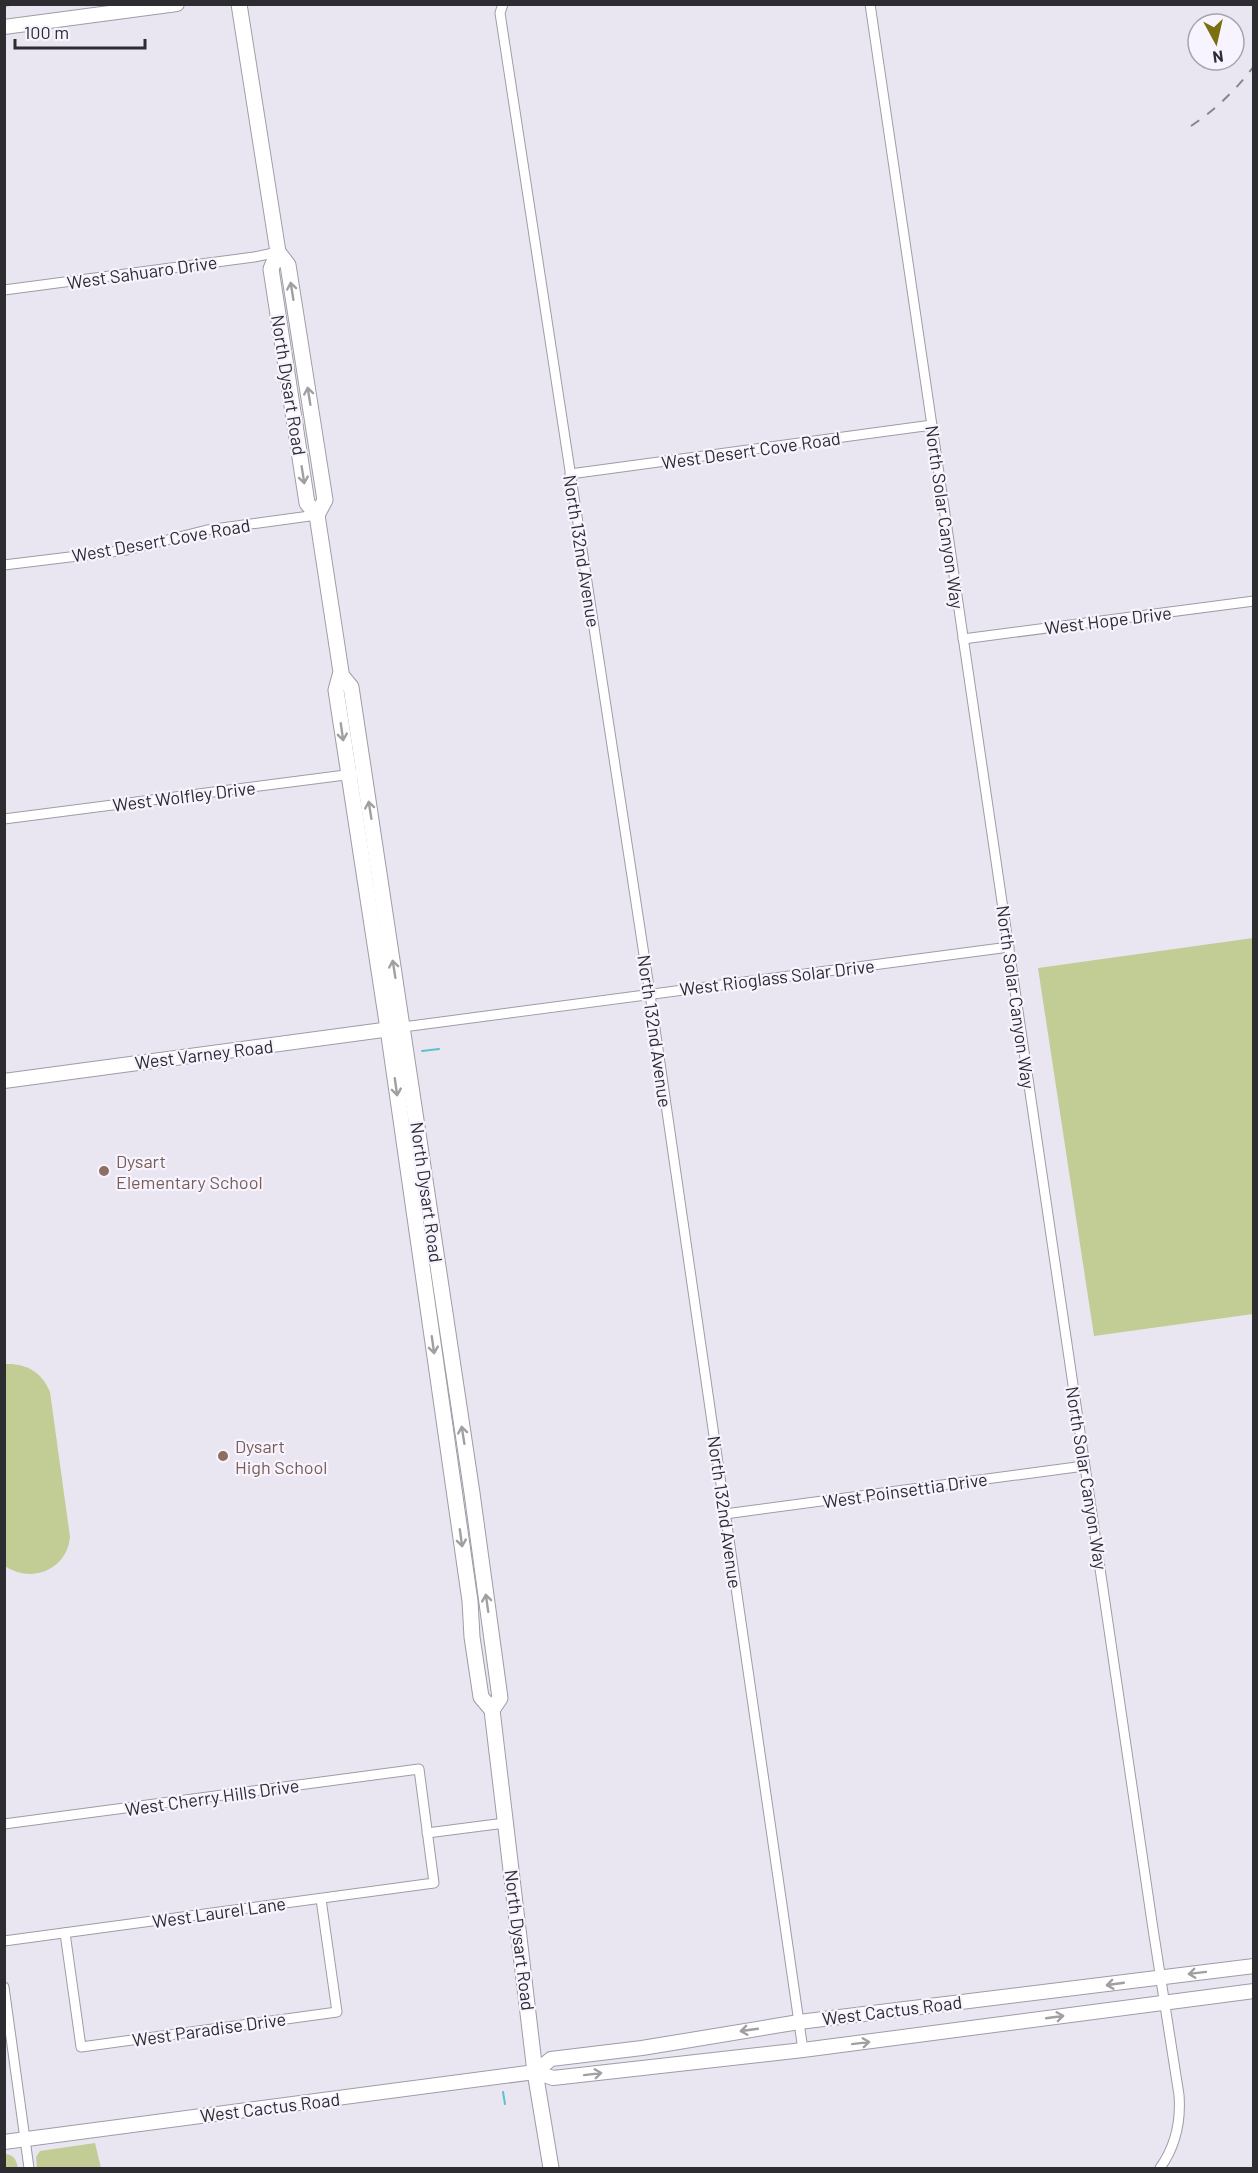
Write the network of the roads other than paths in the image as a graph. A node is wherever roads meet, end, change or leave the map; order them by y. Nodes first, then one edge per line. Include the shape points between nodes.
1 (177, 4) edge
2 (239, 4) edge
3 (493, 4) edge
4 (870, 4) edge
5 (502, 9) edge
6 (4, 27) edge
7 (278, 252) junction
8 (4, 290) edge
9 (932, 426) junction
10 (570, 474) junction
11 (317, 515) junction
12 (4, 565) edge
13 (1254, 601) edge
14 (963, 639) junction
15 (356, 773) junction
16 (4, 819) edge
17 (1009, 947) junction
18 (650, 994) junction
19 (395, 1028) junction
20 (4, 1081) edge
21 (1084, 1466) junction
22 (725, 1514) junction
23 (493, 1647) junction
24 (481, 1697) junction
25 (492, 1710) junction
26 (505, 1823) junction
27 (4, 1824) edge
28 (427, 1833) junction
29 (321, 1899) junction
30 (65, 1933) junction
31 (4, 1941) edge
32 (1254, 1966) edge
33 (4, 1987) edge
34 (1163, 1990) junction
35 (1254, 1991) edge
36 (800, 2022) junction
37 (803, 2050) junction
38 (9, 2056) edge
39 (536, 2072) junction
40 (25, 2140) junction
41 (4, 2142) edge
42 (29, 2169) edge
43 (551, 2169) edge
44 (1160, 2169) edge

1 - 6 main road
2 - 7 main road, North Dysart Road
3 - 5 street, North 132nd Avenue
4 - 9 street, North Solar Canyon Way
5 - 10 street, North 132nd Avenue
7 - 8 street, West Sahuaro Drive
7 - 11 main road, North Dysart Road via 288,265 325,500
9 - 10 street, West Desert Cove Road
9 - 14 street, North Solar Canyon Way
10 - 18 street, North 132nd Avenue
11 - 12 street, West Desert Cove Road via 207,530 127,550
11 - 15 main road, North Dysart Road via 341,675 351,687
13 - 14 street, West Hope Drive
14 - 17 street, North Solar Canyon Way
15 - 16 street, West Wolfley Drive
15 - 19 main road, North Dysart Road
17 - 18 street, West Rioglass Solar Drive
17 - 21 street, North Solar Canyon Way
18 - 19 street, West Rioglass Solar Drive
18 - 22 street, North 132nd Avenue
19 - 20 main road, West Varney Road
23 -> 19 main road, North Dysart Road
19 -> 24 main road, North Dysart Road
21 - 22 street, West Poinsettia Drive
21 - 34 street, North Solar Canyon Way
22 - 36 street, North 132nd Avenue
23 - 24 main road via 487,1660 489,1679
23 - 25 main road, North Dysart Road via 500,1698
24 - 25 main road
25 - 26 main road, North Dysart Road
26 - 28 street
26 - 39 main road, North Dysart Road
27 - 28 street, West Cherry Hills Drive via 418,1769
28 - 29 street, West Laurel Lane via 434,1883
29 - 30 street, West Laurel Lane
29 - 30 street, West Paradise Drive via 337,2012 81,2047
30 - 31 street, West Laurel Lane
32 -> 34 main road, West Cactus Road
33 - 38 street
34 - 35 main road, West Cactus Road
34 -> 36 main road, West Cactus Road
37 -> 34 main road, West Cactus Road
34 - 44 street, North Solar Canyon Way via 1180,2111 1177,2131
36 - 37 street, North 132nd Avenue
36 -> 39 main road, West Cactus Road via 551,2059
39 -> 37 main road, West Cactus Road via 553,2078
38 - 40 street
39 - 40 main road, West Cactus Road
39 - 43 main road, North Dysart Road
40 - 41 main road, West Cactus Road
40 - 42 street

